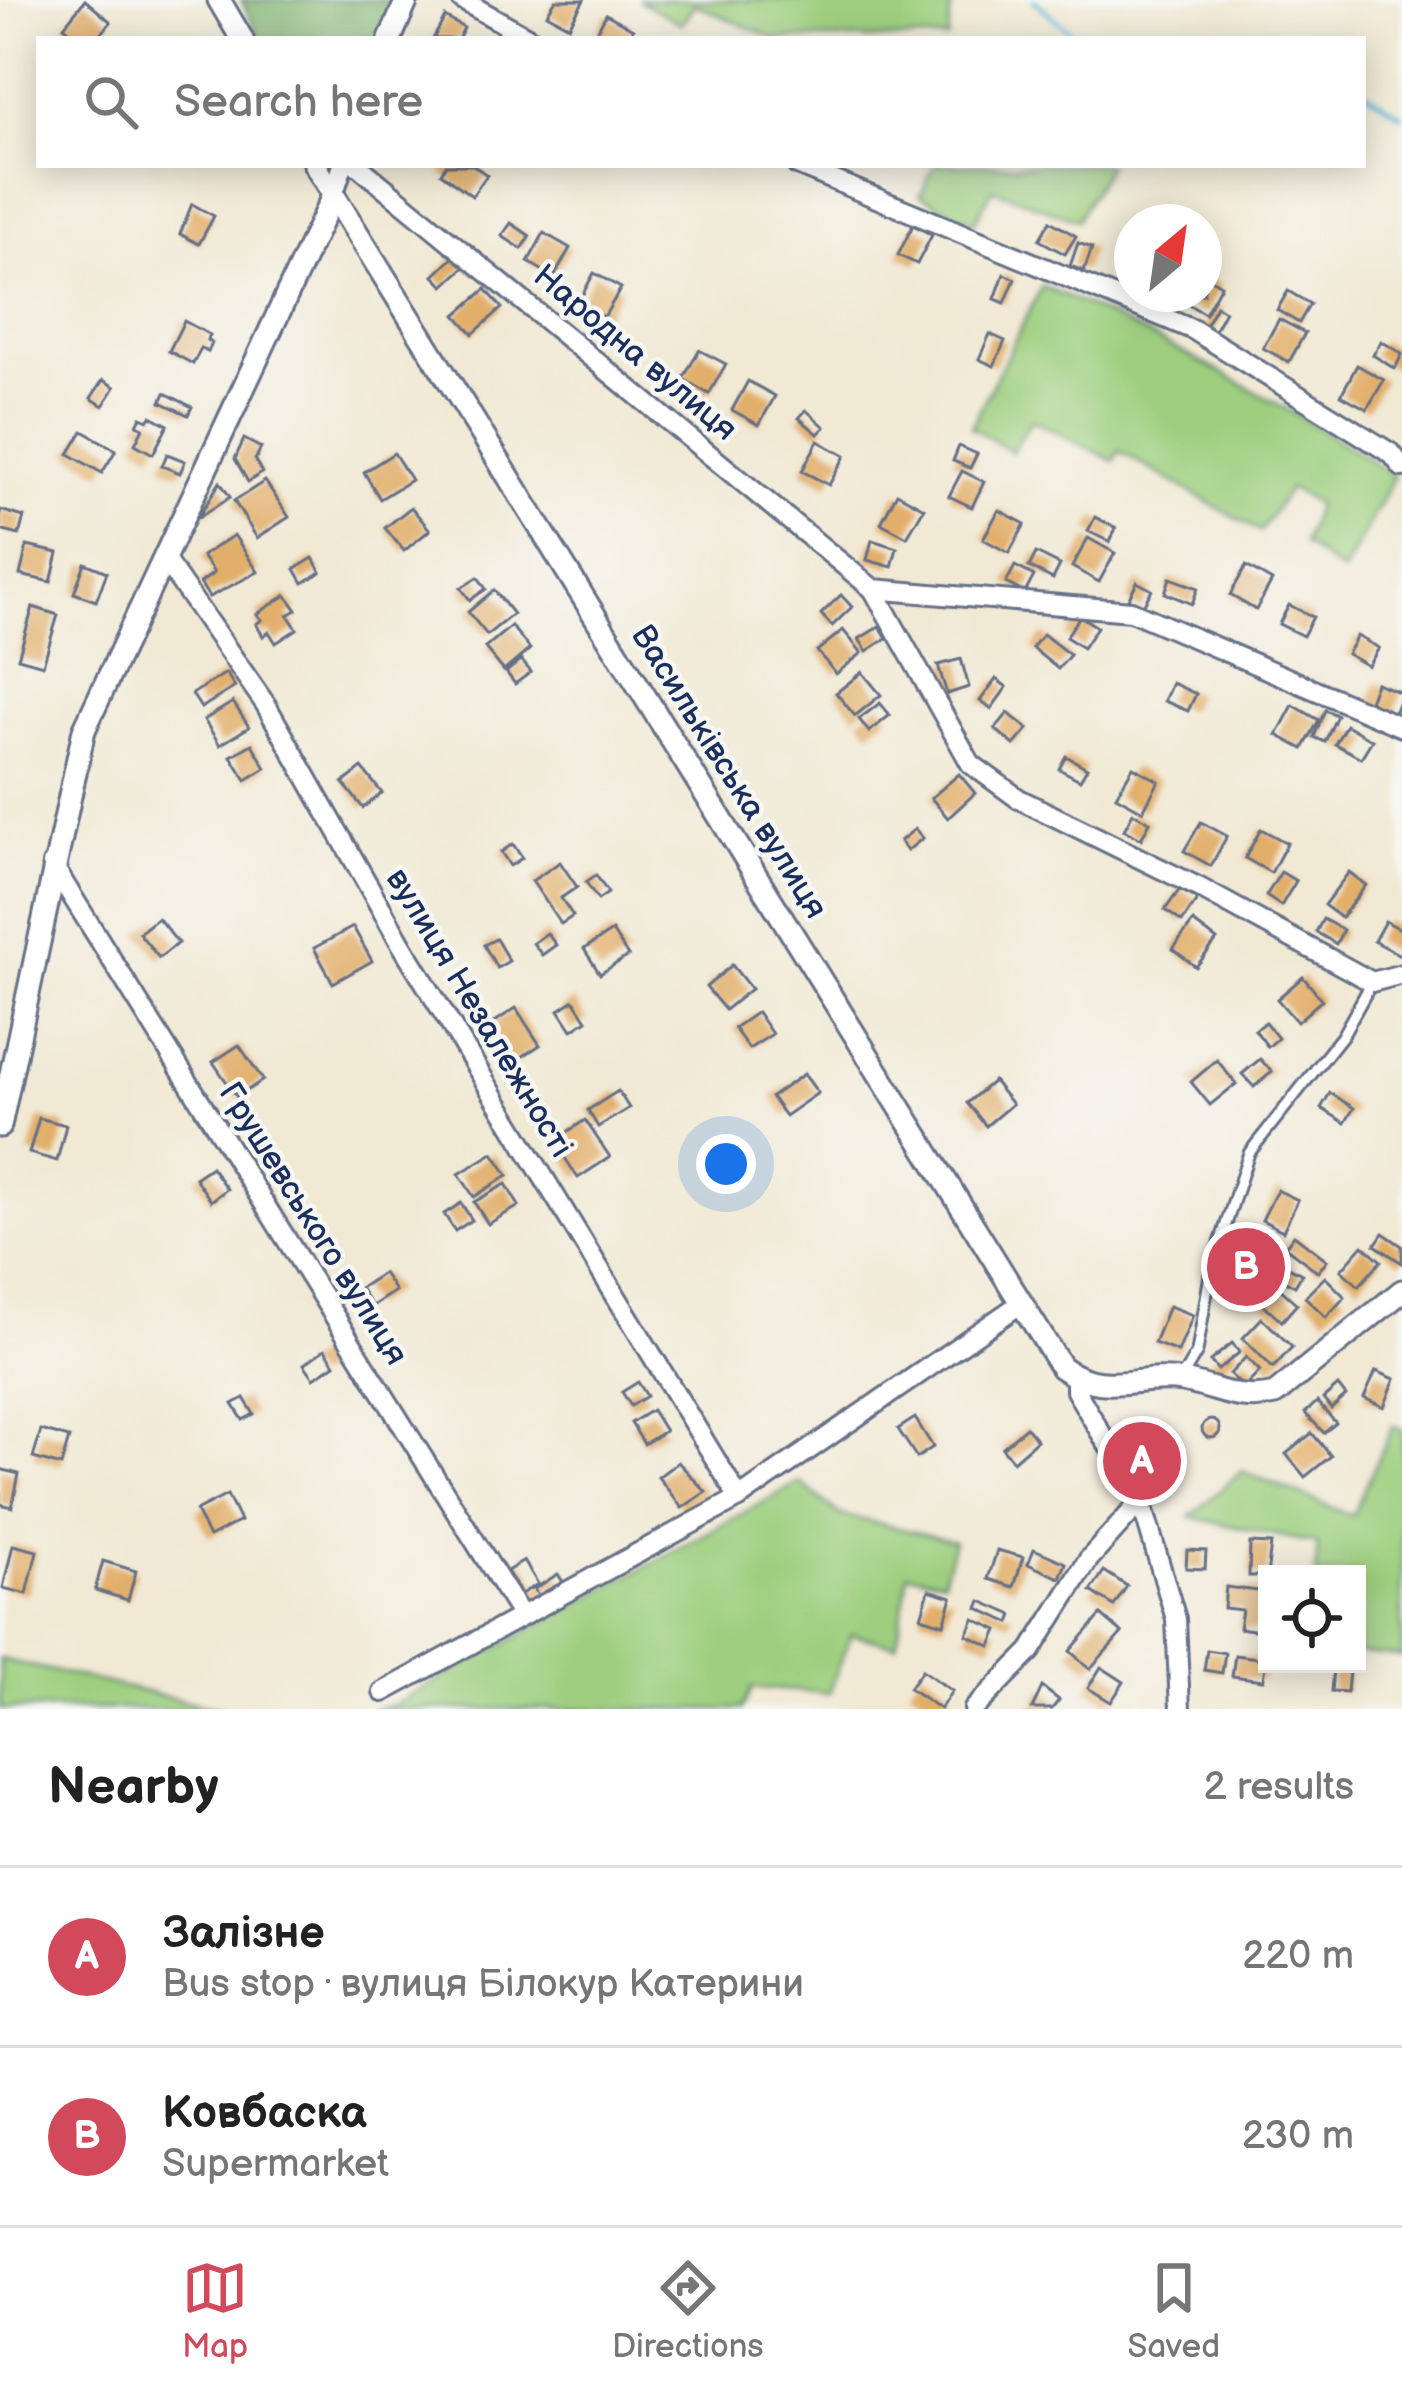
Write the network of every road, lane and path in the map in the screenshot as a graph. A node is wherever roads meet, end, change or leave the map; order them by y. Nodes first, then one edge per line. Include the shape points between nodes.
1 (219, 0) edge
2 (407, 0) edge
3 (461, 0) edge
4 (240, 36) edge
5 (391, 36) edge
6 (526, 36) edge
7 (317, 168) edge
8 (342, 168) edge
9 (361, 168) edge
10 (804, 168) edge
11 (333, 196) junction
12 (1402, 467) edge
13 (165, 560) junction
14 (873, 589) junction
15 (1402, 727) edge
16 (52, 864) junction
17 (1402, 974) edge
18 (1372, 982) junction
19 (0, 1126) edge
20 (1402, 1291) edge
21 (1020, 1304) junction
22 (1076, 1378) junction
23 (1180, 1381) junction
24 (739, 1498) junction
25 (1141, 1501) junction
26 (521, 1615) junction
27 (383, 1692) dead end
28 (974, 1709) edge
29 (1180, 1709) edge

1 - 4 street
2 - 5 street
3 - 6 street
7 - 11 street, Васильківська вулиця
8 - 11 street
9 - 14 street, Народна вулиця
10 - 12 street via 1194,330
11 - 13 street
11 - 21 street, Васильківська вулиця
13 - 16 street via 83,730
13 - 24 street, вулиця Незалежності via 266,705 402,945
14 - 15 street via 1131,611
14 - 18 street, Народна вулиця via 970,764 1019,799
16 - 19 street
16 - 26 street, Грушевського вулиця
17 - 18 street
18 - 23 lane via 1342,1036 1249,1153 1210,1274 1197,1352
20 - 23 street via 1275,1394 1250,1400
21 - 22 street, Васильківська вулиця
21 - 24 street
22 - 23 street via 1120,1387
22 - 25 street
24 - 26 street
25 - 28 street via 1089,1559 1031,1651
25 - 29 street via 1176,1618
26 - 27 street

